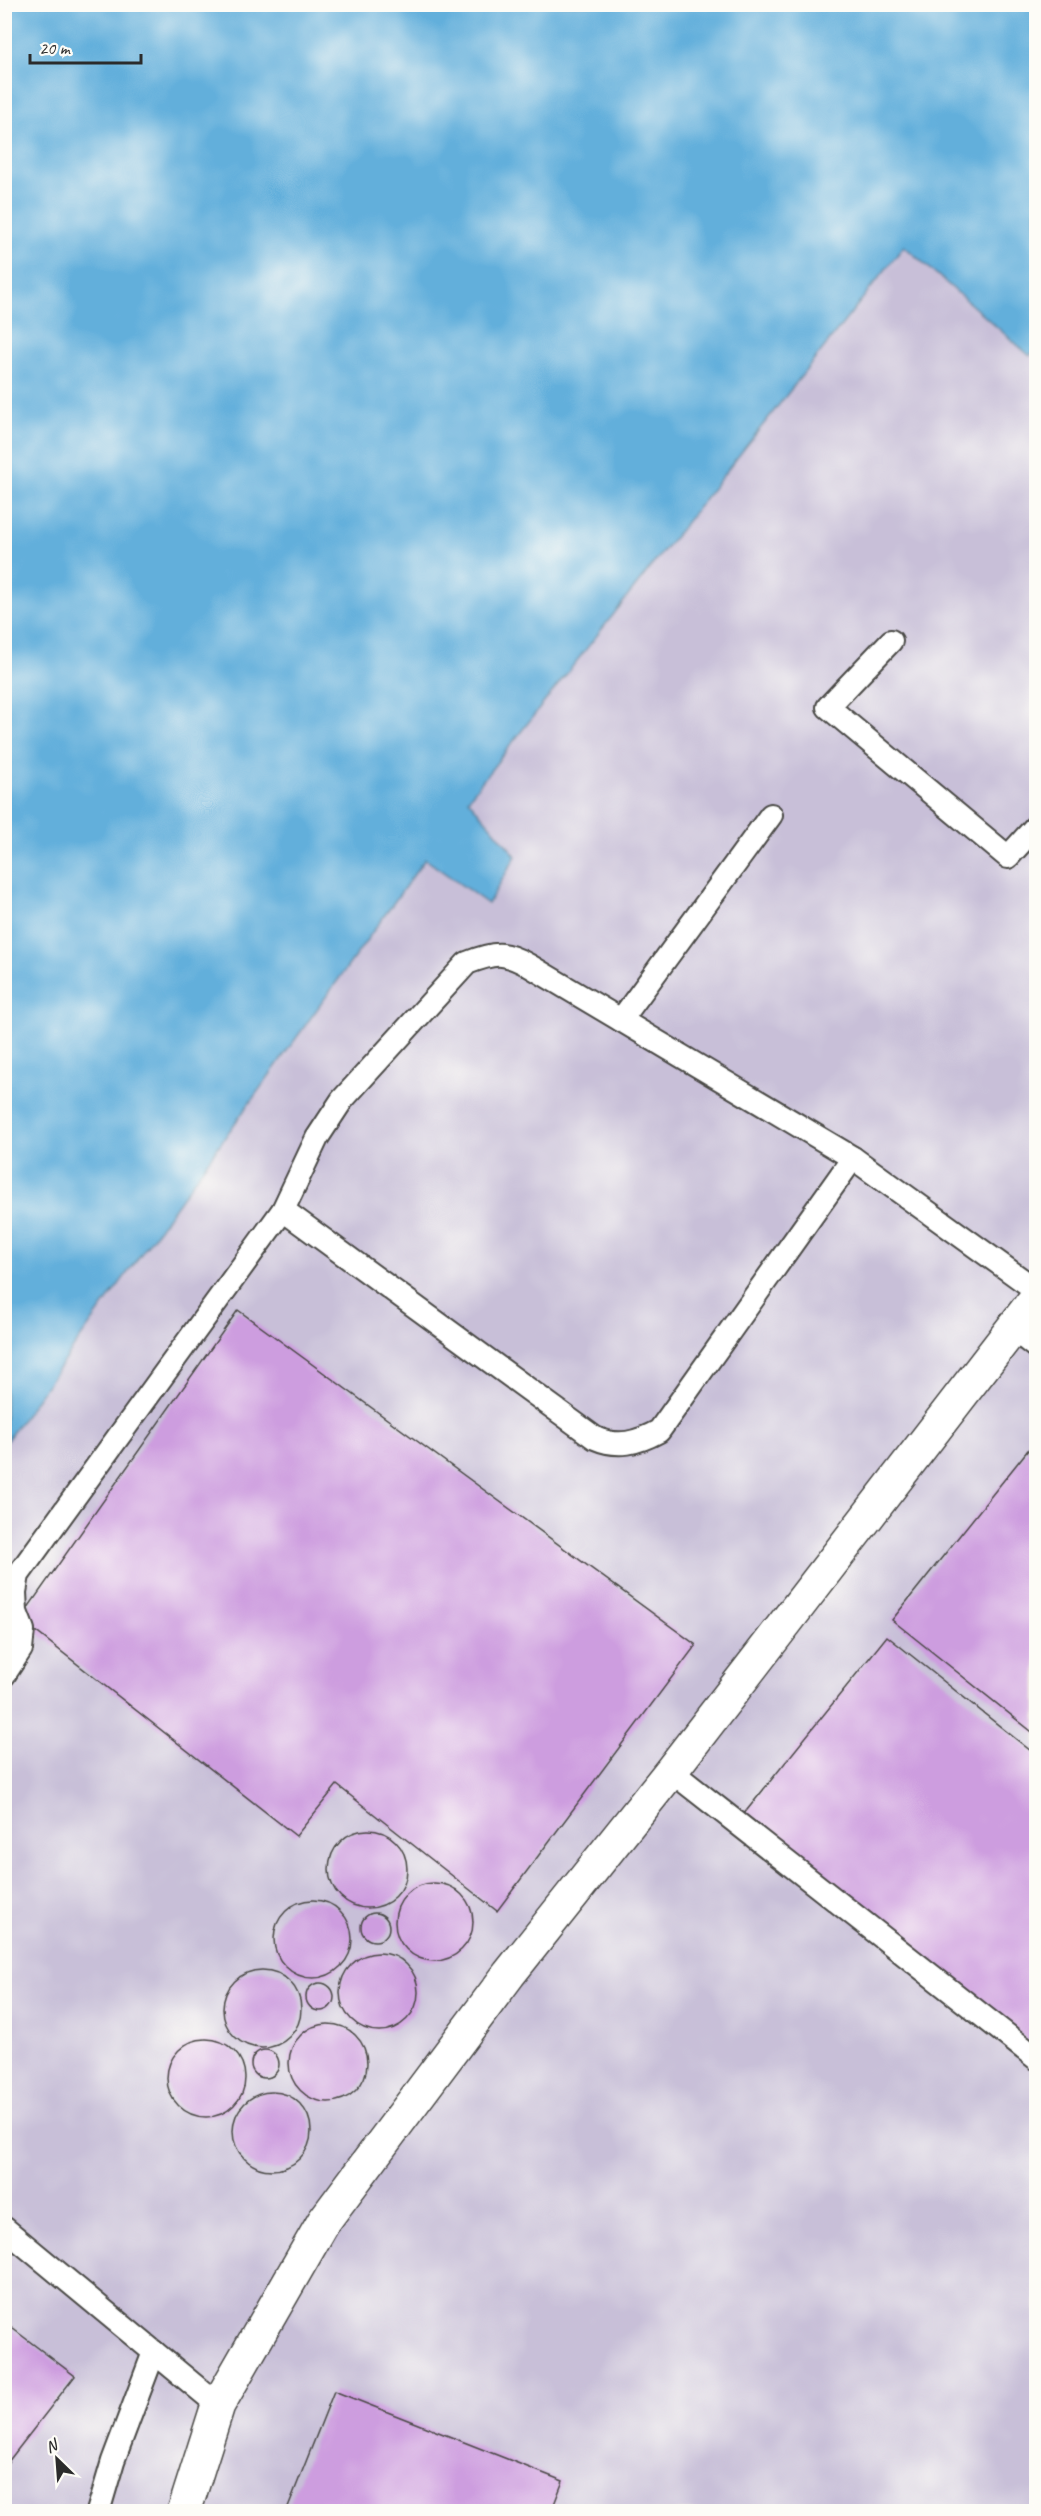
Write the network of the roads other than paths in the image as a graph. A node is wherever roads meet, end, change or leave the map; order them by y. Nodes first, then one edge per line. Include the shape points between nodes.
1 (891, 641) dead end
2 (771, 815) dead end
3 (1036, 826) edge
4 (621, 1020) junction
5 (853, 1158) junction
6 (283, 1210) junction
7 (1036, 1290) edge
8 (1036, 1298) edge
9 (1025, 1338) edge
10 (4, 1675) edge
11 (672, 1771) junction
12 (1036, 2058) edge
13 (4, 2228) edge
14 (154, 2352) junction
15 (218, 2405) junction
16 (98, 2511) edge
17 (184, 2511) edge

1 - 3 lane via 828,707 1008,857
2 - 4 lane
4 - 5 lane
4 - 6 lane via 512,955 488,955 467,963 342,1100 317,1138
5 - 6 lane via 659,1431 628,1443 609,1444 595,1438
5 - 7 lane
6 - 10 lane via 18,1575 15,1592 16,1612 23,1630 21,1649
8 - 9 street
9 - 11 street
11 - 12 lane
11 - 15 street via 509,1974 324,2221
13 - 14 lane
14 - 15 lane
14 - 16 lane
15 - 17 street

